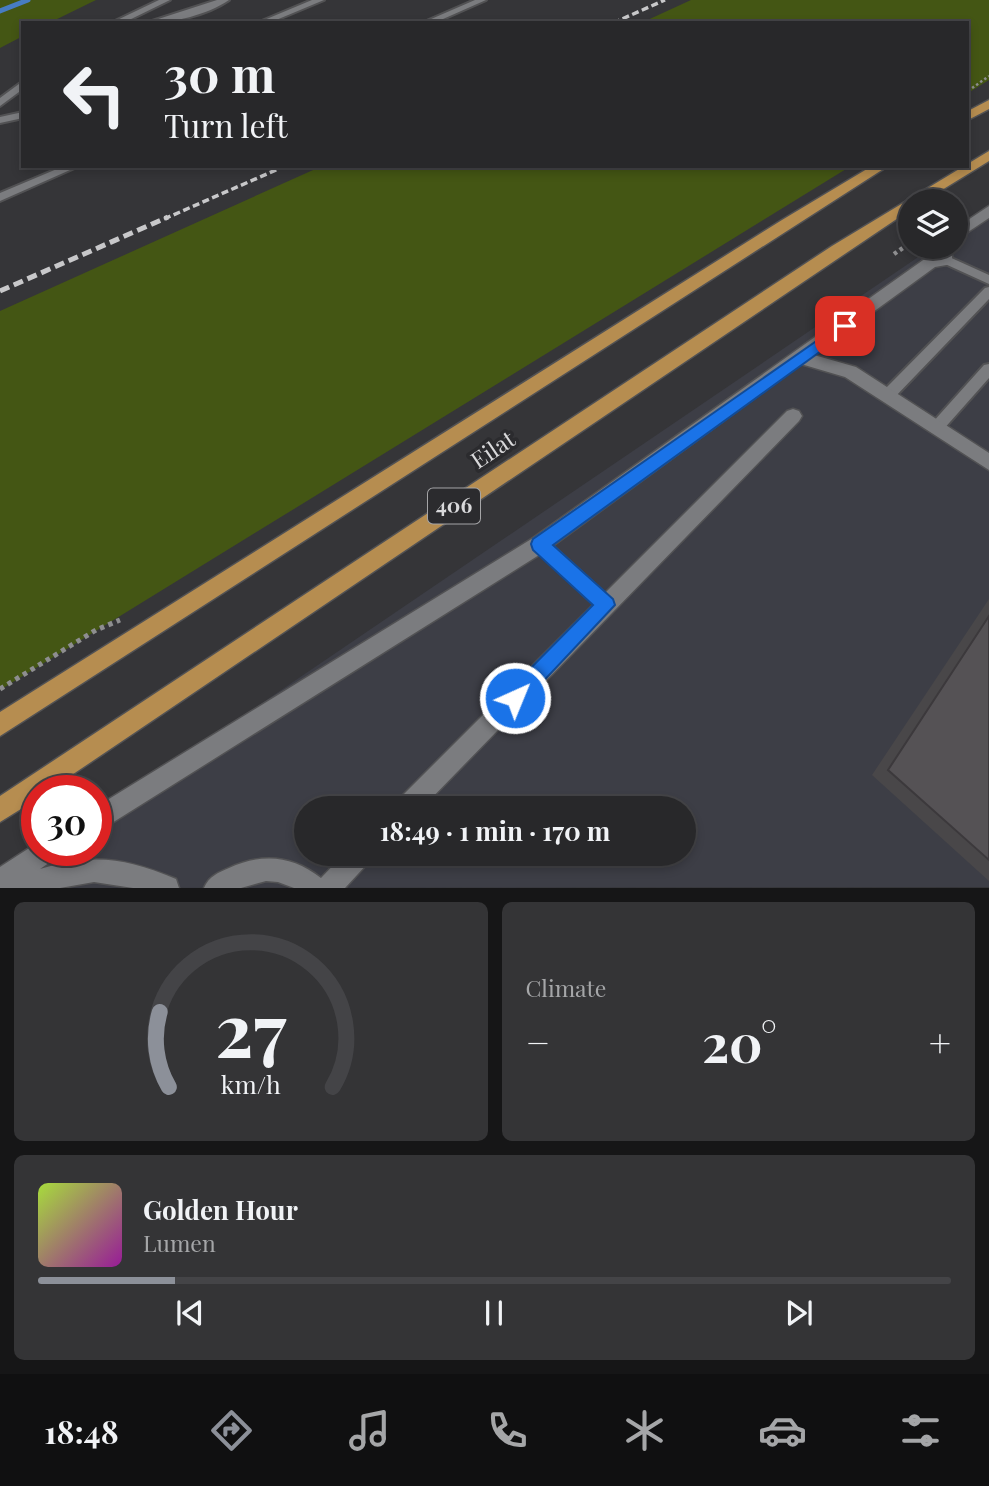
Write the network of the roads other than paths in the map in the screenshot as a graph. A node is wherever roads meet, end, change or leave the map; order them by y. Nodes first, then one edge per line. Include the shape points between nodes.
1 (166, 0) edge
2 (225, 0) edge
3 (320, 0) edge
4 (482, 0) edge
5 (119, 21) edge
6 (159, 21) edge
7 (266, 21) edge
8 (431, 21) edge
9 (21, 86) edge
10 (0, 103) edge
11 (989, 104) edge
12 (21, 115) edge
13 (969, 115) edge
14 (0, 120) edge
15 (989, 155) edge
16 (969, 167) edge
17 (69, 168) edge
18 (880, 168) edge
19 (968, 168) edge
20 (934, 189) edge
21 (0, 197) edge
22 (989, 211) edge
23 (898, 212) edge
24 (968, 226) edge
25 (936, 259) edge
26 (956, 259) edge
27 (989, 280) edge
28 (989, 291) edge
29 (801, 358) junction
30 (989, 369) edge
31 (888, 395) junction
32 (793, 416) dead end
33 (937, 427) junction
34 (989, 462) edge
35 (540, 544) junction
36 (606, 605) junction
37 (0, 726) edge
38 (418, 796) edge
39 (0, 810) edge
40 (112, 811) edge
41 (23, 866) edge
42 (349, 866) edge
43 (0, 881) edge
44 (20, 887) edge
45 (167, 887) edge
46 (216, 887) edge
47 (314, 887) edge
48 (328, 887) edge

1 - 5 lane
2 - 6 lane
3 - 7 lane
4 - 8 lane
9 - 10 lane
11 - 13 main road
12 - 14 lane
15 - 16 main road, Eilat / 406
17 - 21 lane
18 - 37 main road, Eilat / 406 via 775,230
19 - 20 main road, Eilat / 406
22 - 24 street
23 - 39 main road, Eilat / 406
25 - 29 street
26 - 27 lane
28 - 31 lane
29 - 31 street via 850,372
29 - 35 street
30 - 33 lane
31 - 33 street
32 - 36 street
33 - 34 street
35 - 36 lane
35 - 40 street
36 - 38 street
41 - 43 street
42 - 48 street
44 - 45 street via 98,867 136,873
46 - 47 street via 257,869 282,869

